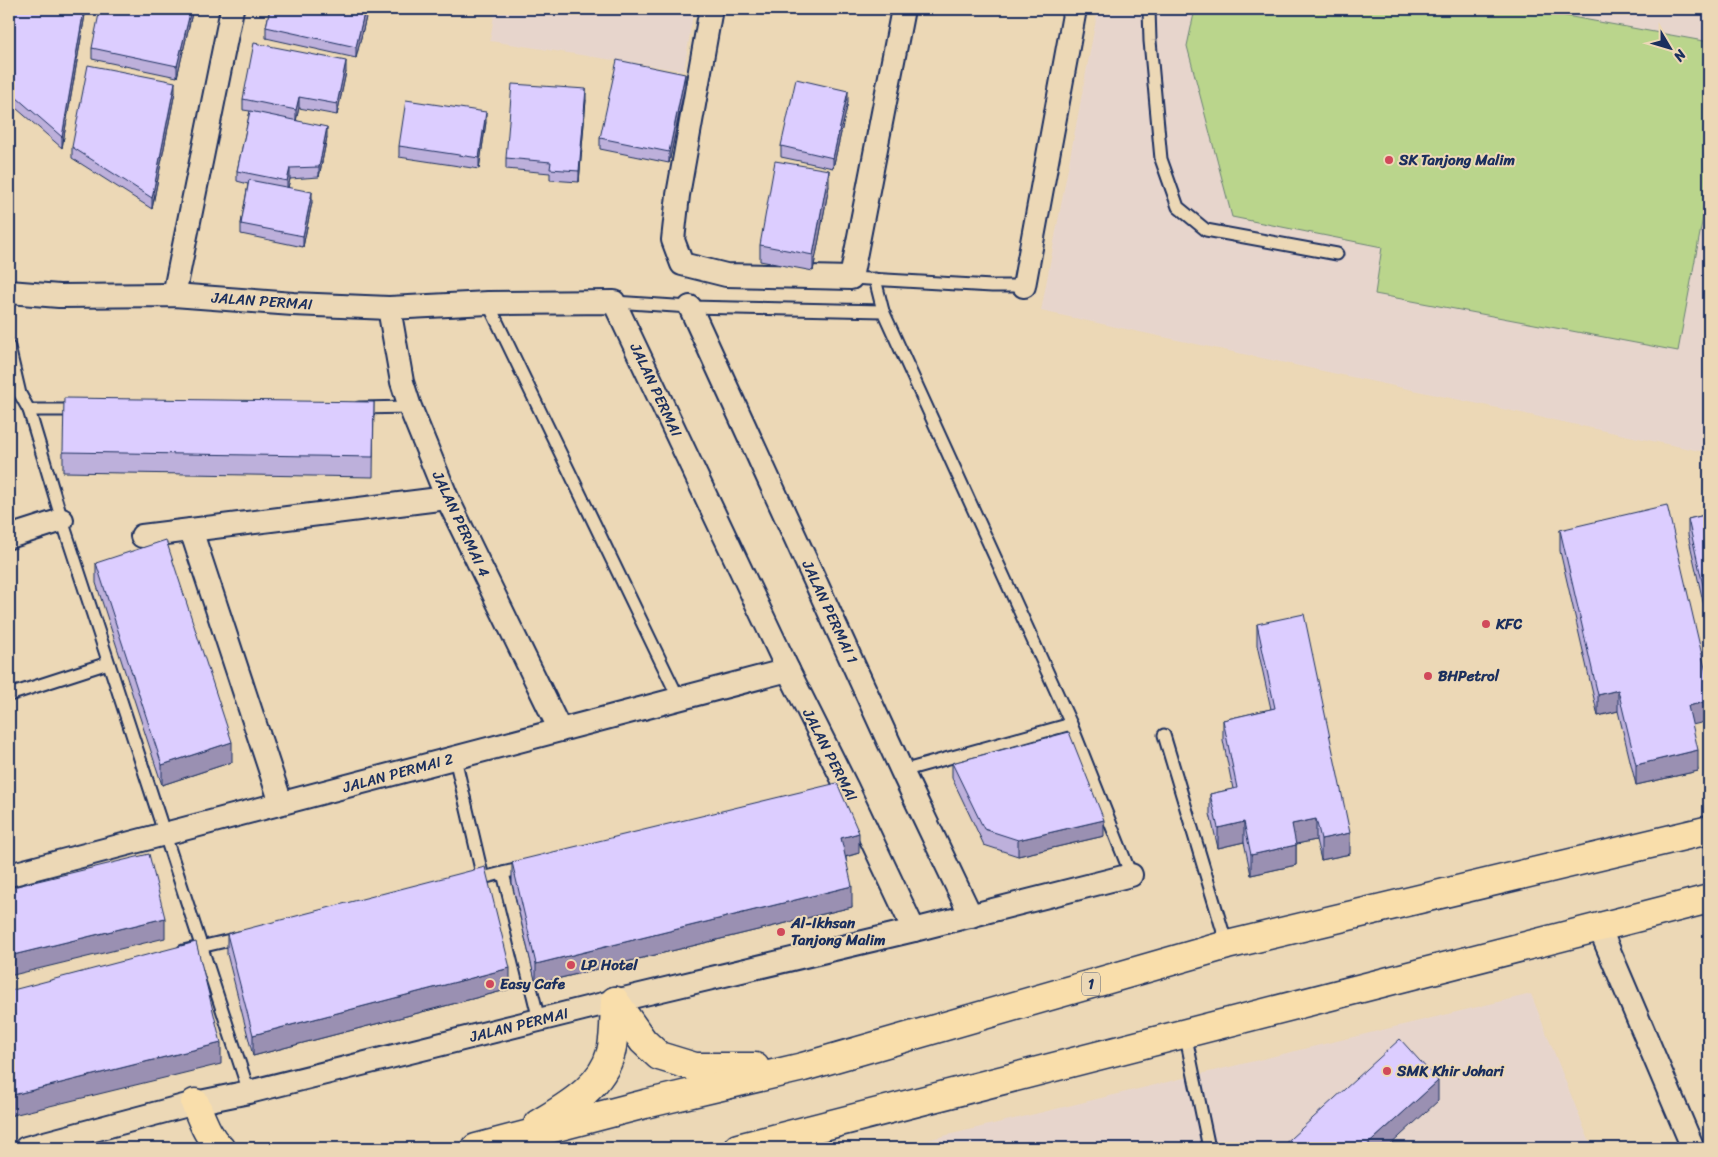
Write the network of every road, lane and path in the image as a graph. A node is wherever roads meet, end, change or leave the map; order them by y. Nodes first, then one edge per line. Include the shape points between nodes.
1 (232, 9) edge
2 (903, 9) edge
3 (1075, 9) edge
4 (1149, 9) edge
5 (710, 14) dead end
6 (1337, 254) dead end
7 (851, 278) junction
8 (875, 279) junction
9 (1024, 286) joint
10 (9, 292) edge
11 (174, 295) junction
12 (488, 302) junction
13 (614, 302) junction
14 (690, 307) junction
15 (389, 308) junction
16 (883, 311) junction
17 (9, 347) edge
18 (20, 394) junction
19 (9, 398) edge
20 (351, 408) edge
21 (410, 408) junction
22 (29, 410) junction
23 (87, 410) edge
24 (447, 498) junction
25 (62, 520) junction
26 (191, 530) junction
27 (142, 536) dead end
28 (9, 537) edge
29 (108, 663) junction
30 (788, 670) junction
31 (9, 696) edge
32 (679, 699) junction
33 (1071, 724) junction
34 (560, 730) junction
35 (1164, 735) dead end
36 (455, 758) junction
37 (902, 771) junction
38 (281, 803) junction
39 (1709, 830) edge
40 (164, 834) junction
41 (541, 863) edge
42 (503, 873) junction
43 (1132, 874) joint
44 (9, 875) edge
45 (483, 878) junction
46 (464, 882) edge
47 (1709, 899) edge
48 (971, 916) junction
49 (1599, 928) junction
50 (914, 930) junction
51 (251, 935) edge
52 (1228, 945) junction
53 (202, 947) junction
54 (174, 954) edge
55 (615, 1001) junction
56 (539, 1020) junction
57 (1185, 1033) junction
58 (803, 1067) junction
59 (249, 1092) junction
60 (195, 1103) junction
61 (518, 1137) junction
62 (26, 1148) edge
63 (220, 1148) edge
64 (476, 1148) edge
65 (738, 1148) edge
66 (1208, 1148) edge
67 (1693, 1148) edge

1 - 11 street
2 - 7 street
3 - 9 street
4 - 6 lane via 1161,159 1178,207 1206,230
5 - 7 street via 678,195 673,240 682,264 726,276
7 - 8 lane
8 - 9 lane
8 - 16 lane
10 - 11 street, JALAN PERMAI via 59,296
11 - 15 street, JALAN PERMAI
12 - 13 street, JALAN PERMAI
12 - 15 street, JALAN PERMAI
12 - 32 lane
13 - 14 lane
13 - 30 street, JALAN PERMAI
14 - 16 lane
14 - 37 street, JALAN PERMAI 1
15 - 21 street, JALAN PERMAI 4
16 - 33 lane
17 - 18 lane
18 - 19 lane
18 - 22 lane
20 - 21 lane
21 - 24 street, JALAN PERMAI 4
22 - 23 lane
22 - 25 lane
24 - 26 street
24 - 34 street, JALAN PERMAI 4
25 - 28 street
25 - 29 lane
26 - 27 street
26 - 38 street
29 - 31 lane
29 - 40 lane
30 - 32 street, JALAN PERMAI 2
30 - 50 street, JALAN PERMAI
32 - 34 street, JALAN PERMAI 2
33 - 37 lane
33 - 43 lane
34 - 36 street, JALAN PERMAI 2
35 - 52 lane
36 - 38 street, JALAN PERMAI 2
36 - 45 lane
37 - 48 street, JALAN PERMAI 1
38 - 40 street, JALAN PERMAI 2
39 - 52 main road, 1
40 - 44 street, JALAN PERMAI 2
40 - 53 lane
41 - 42 lane
42 - 45 lane
42 - 56 lane
43 - 48 street
45 - 46 lane
47 - 49 main road
48 - 50 street
49 - 57 main road
49 - 67 street
50 - 55 street, JALAN PERMAI
51 - 53 lane
52 - 58 main road, 1
53 - 54 lane
53 - 59 lane
55 - 56 street, JALAN PERMAI
55 - 58 main road via 659,1056 695,1067
55 - 61 main road via 611,1051 599,1076 591,1087 566,1107
56 - 59 street, JALAN PERMAI
57 - 65 main road
57 - 66 lane
58 - 61 main road, 1
59 - 60 street, JALAN PERMAI
60 - 62 street, JALAN PERMAI
60 - 63 main road via 205,1127
61 - 64 main road, 1

